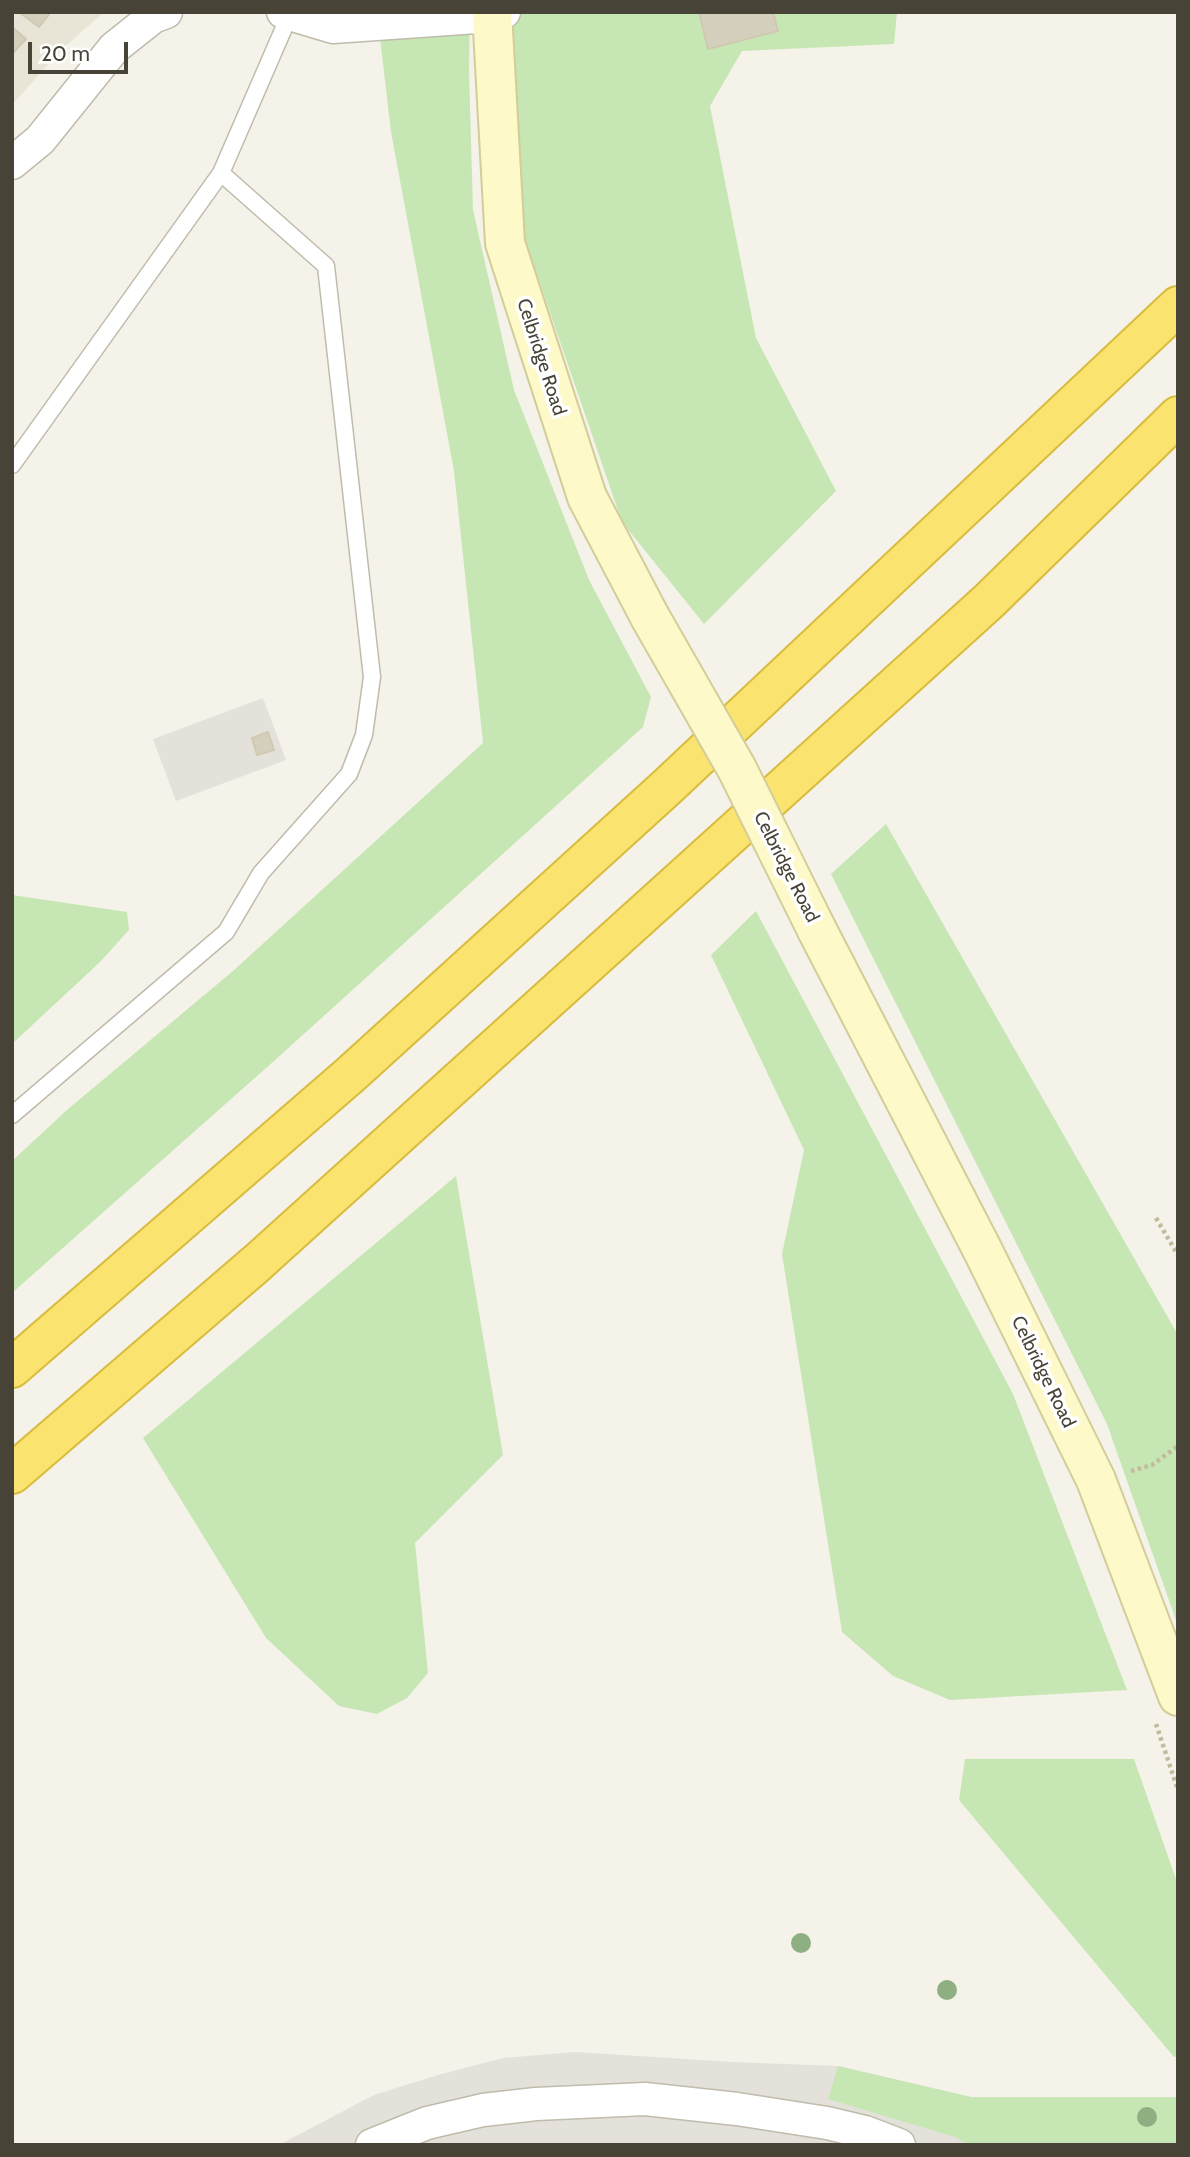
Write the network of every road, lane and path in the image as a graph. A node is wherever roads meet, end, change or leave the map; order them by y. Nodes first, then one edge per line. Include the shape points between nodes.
1 (166, 12) edge
2 (287, 13) edge
3 (496, 13) edge
4 (12, 163) edge
5 (221, 173) junction
6 (1178, 306) edge
7 (1178, 415) edge
8 (12, 465) edge
9 (12, 1115) edge
10 (1156, 1218) dead end
11 (1178, 1255) edge
12 (12, 1368) edge
13 (1178, 1446) edge
14 (12, 1474) edge
15 (1096, 1480) junction
16 (1178, 1696) edge
17 (372, 2145) edge
18 (899, 2145) edge

1 - 4 street via 114,48 40,141
2 - 3 street via 334,27
2 - 5 lane
3 - 15 main road, Celbridge Road, bridge via 505,243 587,498 737,769
5 - 8 lane
5 - 9 lane via 326,266 372,677 364,735 349,774 261,873 226,932
6 - 12 highway via 616,833 350,1075
7 - 14 highway via 989,601 268,1254
10 - 11 path
13 - 15 path via 1152,1465
15 - 16 main road, Celbridge Road
17 - 18 street via 426,2123 483,2110 645,2099 827,2123

